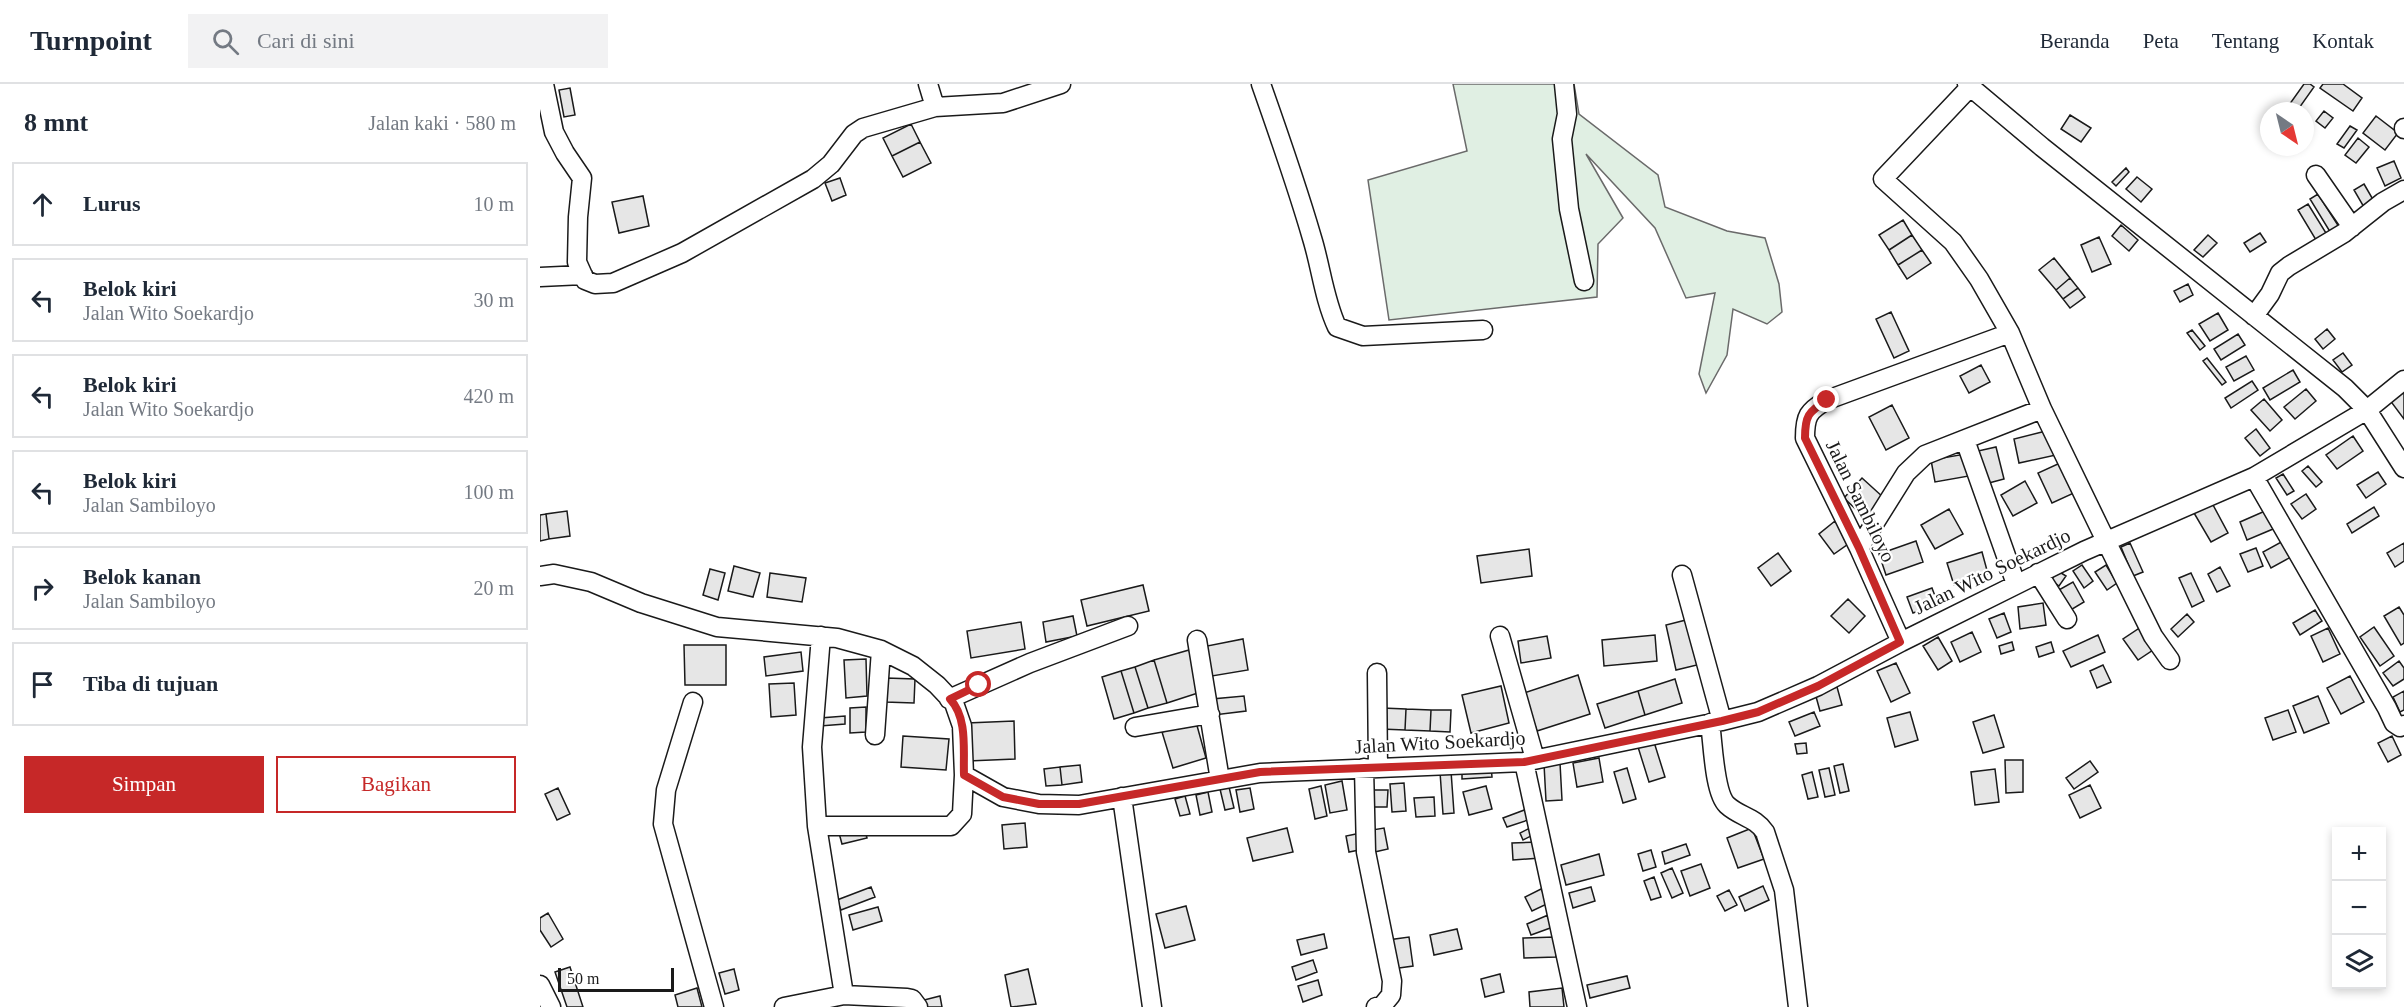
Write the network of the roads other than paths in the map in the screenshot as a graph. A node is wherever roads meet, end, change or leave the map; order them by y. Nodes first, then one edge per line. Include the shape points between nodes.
1 (544, 84) edge
2 (928, 84) edge
3 (1060, 84) edge
4 (1262, 84) edge
5 (1564, 84) edge
6 (1969, 86) edge
7 (935, 107) junction
8 (547, 134) edge
9 (2316, 175) dead end
10 (2404, 190) edge
11 (2352, 227) junction
12 (583, 275) junction
13 (540, 277) edge
14 (1584, 281) dead end
15 (2254, 316) junction
16 (1483, 330) dead end
17 (2010, 333) junction
18 (2404, 380) edge
19 (2042, 409) junction
20 (2367, 410) junction
21 (1965, 440) junction
22 (2404, 468) edge
23 (2254, 477) junction
24 (2106, 541) junction
25 (1859, 548) junction
26 (2038, 573) junction
27 (1682, 574) dead end
28 (540, 576) edge
29 (2016, 584) junction
30 (2067, 619) dead end
31 (1128, 626) dead end
32 (821, 636) junction
33 (1500, 636) dead end
34 (1197, 640) dead end
35 (1900, 642) junction
36 (881, 650) junction
37 (2170, 660) dead end
38 (1377, 673) dead end
39 (950, 699) junction
40 (693, 702) dead end
41 (1210, 714) junction
42 (1716, 722) junction
43 (2404, 726) edge
44 (1136, 727) dead end
45 (875, 735) dead end
46 (1530, 761) junction
47 (1371, 768) junction
48 (964, 775) junction
49 (1220, 780) junction
50 (1122, 797) junction
51 (817, 826) junction
52 (540, 985) edge
53 (844, 995) junction
54 (551, 1007) edge
55 (714, 1007) edge
56 (784, 1007) edge
57 (918, 1007) edge
58 (1152, 1007) edge
59 (1376, 1007) edge
60 (1578, 1007) edge
61 (1798, 1007) edge

1 - 8 street
2 - 7 street
3 - 7 street via 1003,102
4 - 16 street via 1292,171 1337,327 1363,336
5 - 14 street via 1567,114 1562,139 1569,209
6 - 15 street
6 - 17 street via 1883,179 1953,242
7 - 12 street via 864,128 813,179 682,253 613,283 595,284
8 - 12 street via 582,178 576,238 577,262
9 - 11 street
10 - 11 street
11 - 15 street via 2280,273
12 - 13 street
15 - 20 street
17 - 19 street
17 - 25 street, Jalan Sambiloyo via 1827,400 1812,409 1805,421 1805,438
18 - 20 street, Jalan Wito Soekardjo
19 - 21 street
19 - 24 street
20 - 22 street
20 - 23 street, Jalan Wito Soekardjo
21 - 25 street via 1914,463
21 - 29 street
23 - 24 street, Jalan Wito Soekardjo
23 - 43 street via 2394,723
24 - 26 street, Jalan Wito Soekardjo
24 - 37 street
25 - 35 street, Jalan Sambiloyo
26 - 29 street, Jalan Wito Soekardjo
26 - 30 street
27 - 42 street
28 - 32 street via 554,574 591,582 717,627
29 - 35 street, Jalan Wito Soekardjo
31 - 39 street
32 - 36 street
32 - 51 street via 812,747
33 - 46 street
34 - 41 street
35 - 42 street, Jalan Wito Soekardjo via 1818,686 1758,712
36 - 39 street via 913,666
36 - 45 street
38 - 47 street
39 - 48 street via 962,726
40 - 55 street via 666,790 663,824
41 - 44 street
41 - 49 street
42 - 46 street, Jalan Wito Soekardjo
42 - 61 street via 1720,791 1725,803 1765,832 1784,890
46 - 47 street, Jalan Wito Soekardjo
46 - 60 street
47 - 49 street, Jalan Wito Soekardjo via 1260,772
47 - 59 street via 1366,852 1392,981 1391,995
48 - 50 street, Jalan Wito Soekardjo via 1003,797 1039,804 1079,804
48 - 51 street via 962,814 951,826
49 - 50 street, Jalan Wito Soekardjo
50 - 58 street
51 - 53 street
52 - 54 street
53 - 56 street
53 - 57 street via 907,998

